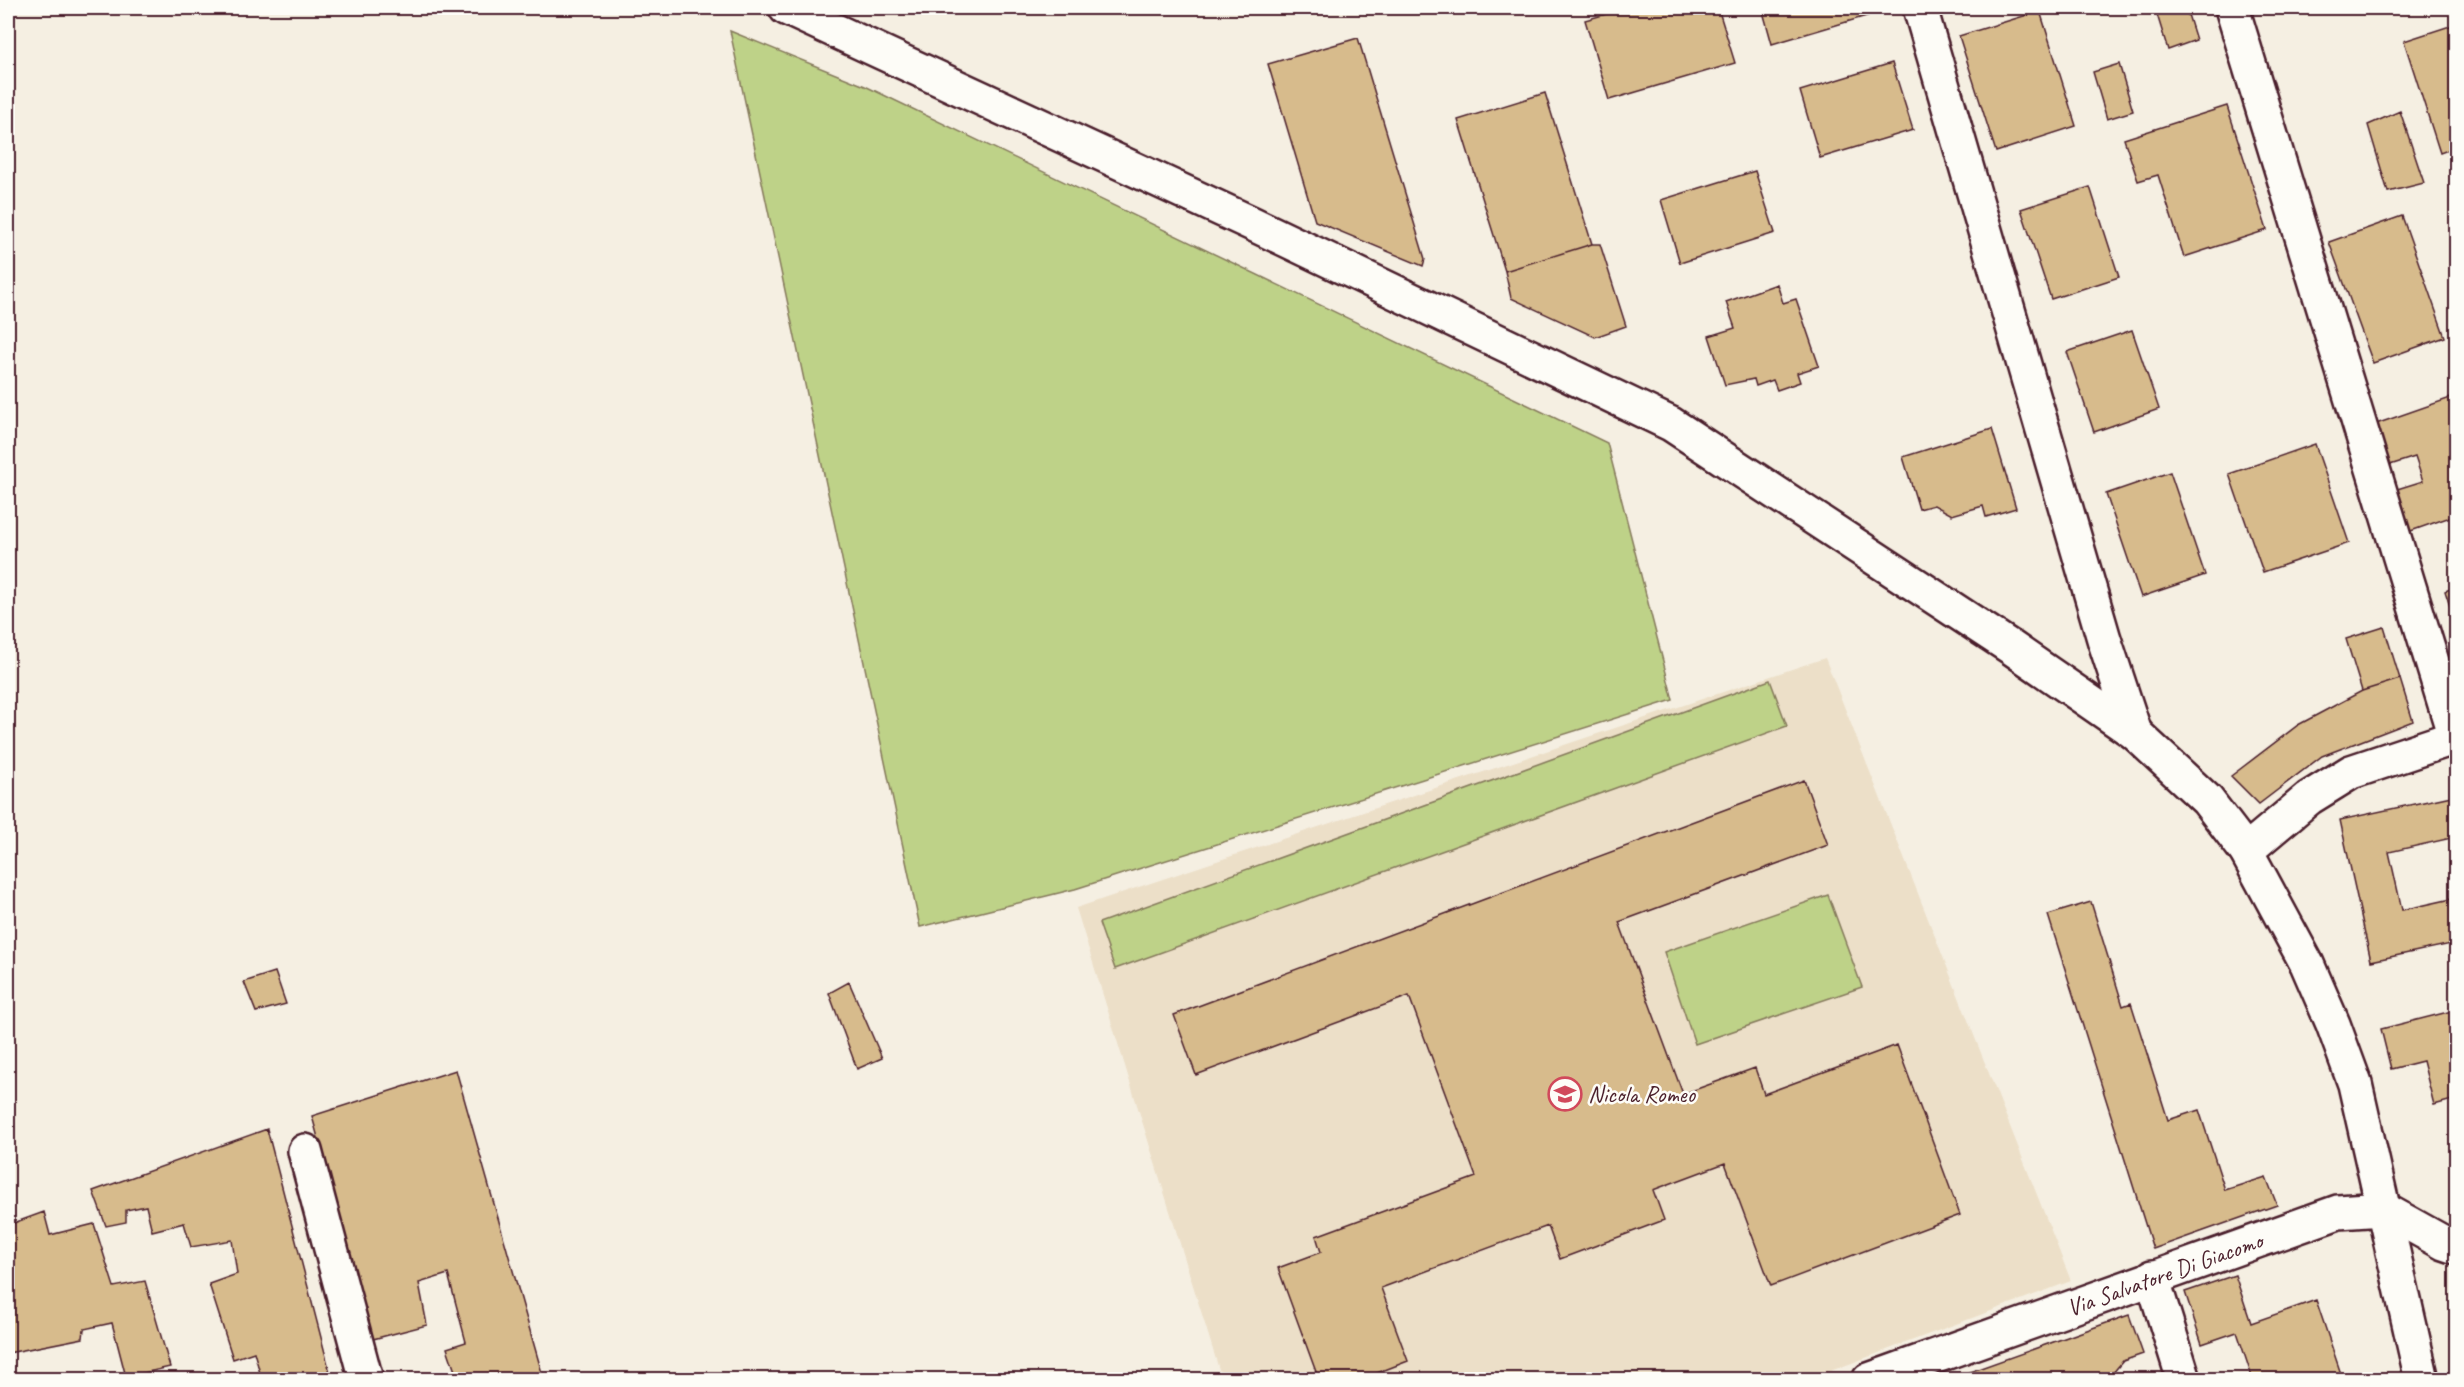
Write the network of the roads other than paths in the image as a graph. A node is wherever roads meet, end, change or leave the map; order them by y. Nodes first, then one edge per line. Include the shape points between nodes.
1 (786, 8) edge
2 (1920, 8) edge
3 (2232, 8) edge
4 (2135, 733) junction
5 (2456, 737) edge
6 (2246, 851) junction
7 (304, 1151) dead end
8 (2383, 1209) junction
9 (2457, 1247) edge
10 (2152, 1277) junction
11 (366, 1380) edge
12 (1869, 1380) edge
13 (2184, 1380) edge
14 (2422, 1380) edge

1 - 4 street via 1242,219 1671,424
2 - 4 street
3 - 5 street
4 - 6 street via 2207,800
5 - 6 street via 2351,772 2308,798
6 - 8 street via 2307,964 2333,1024 2355,1084
7 - 11 street
8 - 9 street
8 - 10 street, Via Salvatore Di Giacomo via 2338,1212
8 - 14 street
10 - 12 street, Via Salvatore Di Giacomo
10 - 13 street

